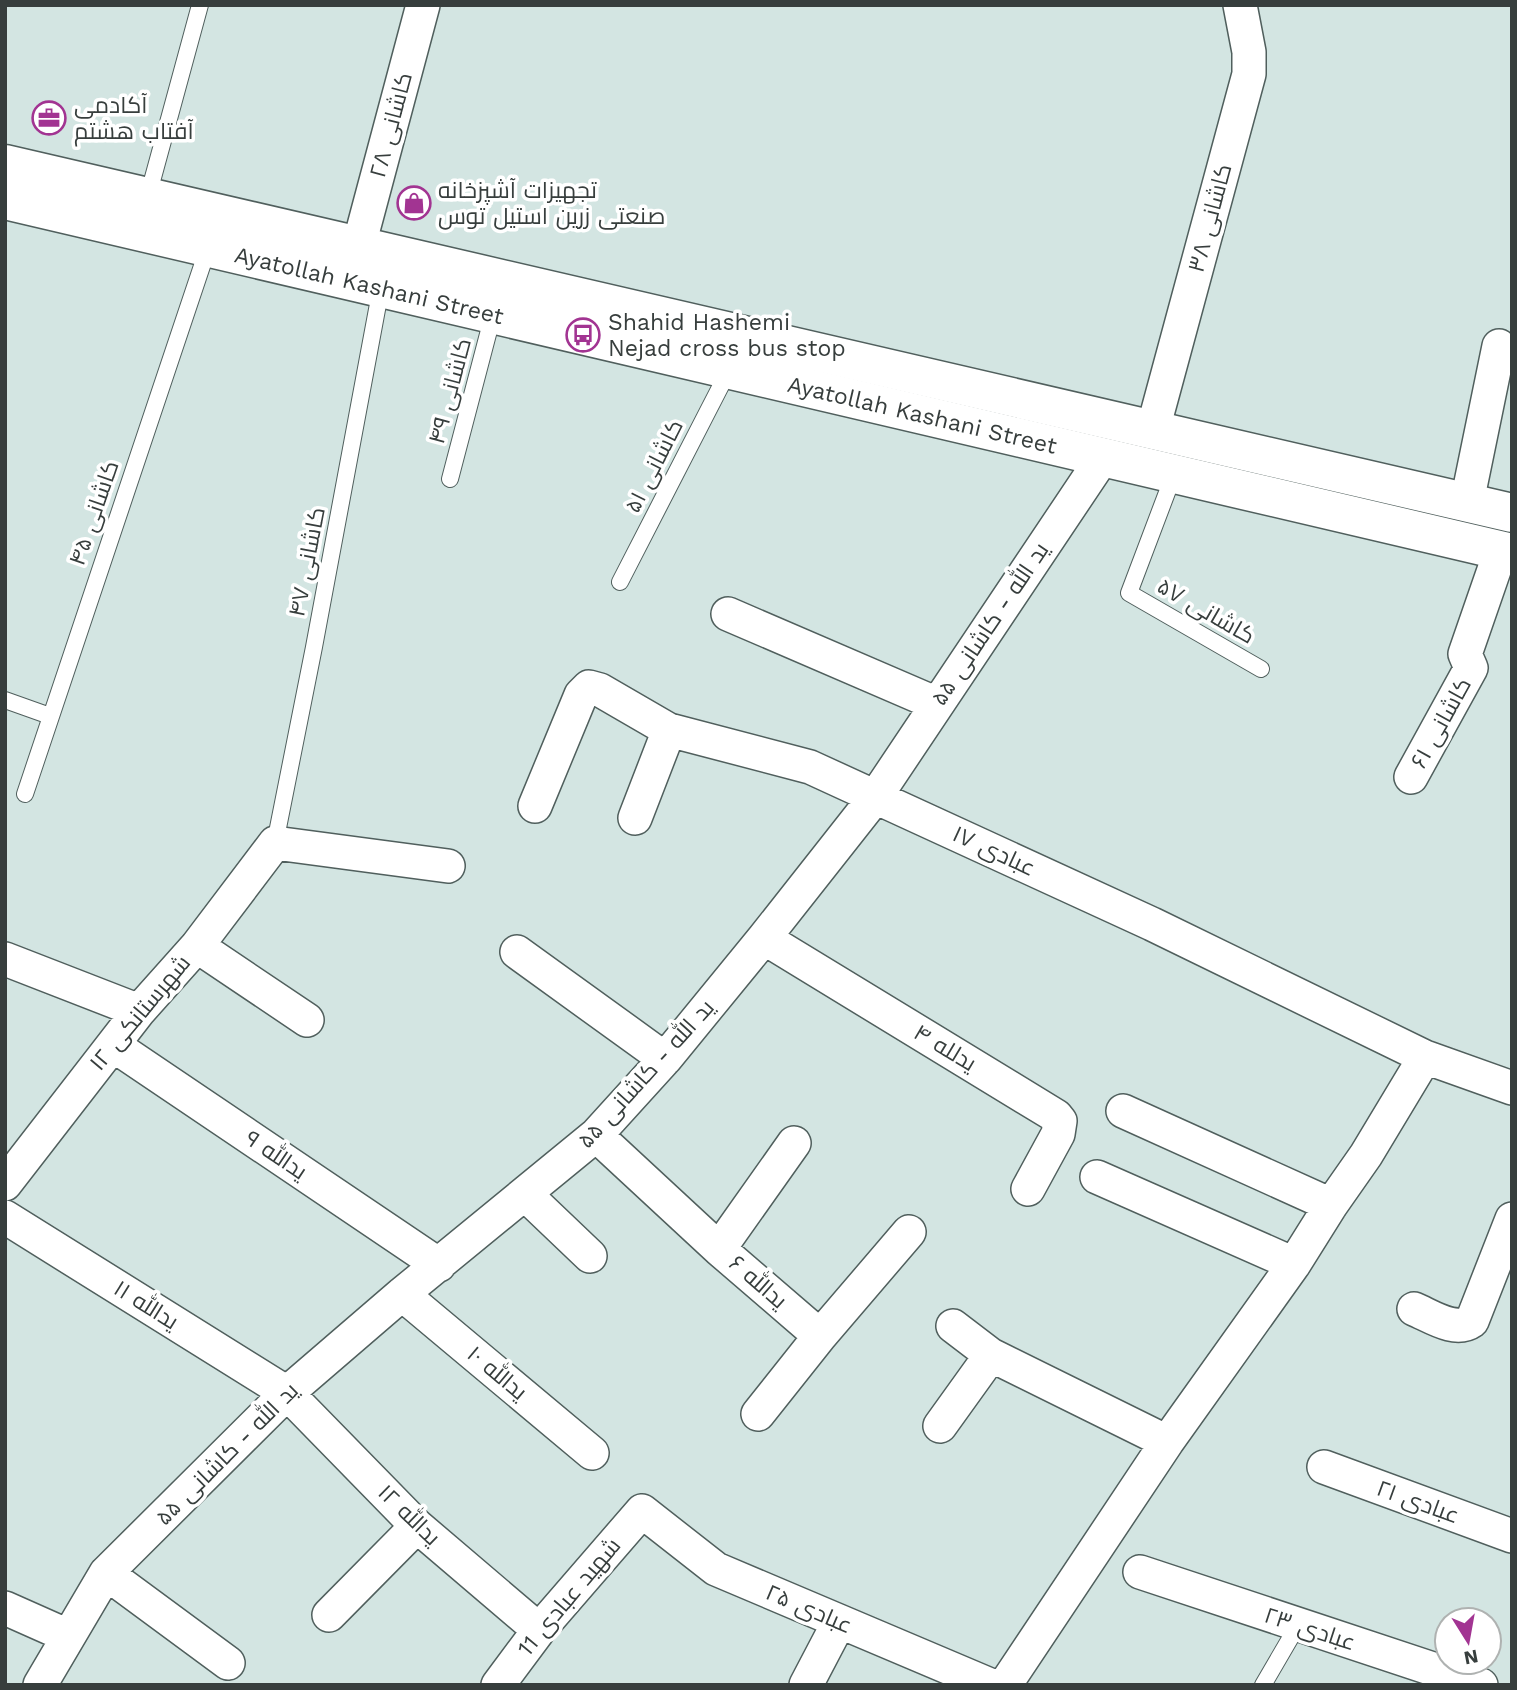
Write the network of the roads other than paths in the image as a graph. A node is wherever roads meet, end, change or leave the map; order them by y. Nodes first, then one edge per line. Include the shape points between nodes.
1 (200, 5) edge
2 (423, 5) edge
3 (1240, 5) edge
4 (5, 164) edge
5 (148, 196) junction
6 (5, 200) edge
7 (359, 245) junction
8 (208, 248) junction
9 (381, 288) junction
10 (494, 315) junction
11 (1499, 346) dead end
12 (729, 370) junction
13 (1153, 429) junction
14 (1102, 457) junction
15 (1174, 474) junction
16 (450, 480) dead end
17 (1467, 502) junction
18 (1512, 513) edge
19 (1506, 552) edge
20 (620, 582) dead end
21 (728, 614) dead end
22 (1261, 670) dead end
23 (5, 700) edge
24 (937, 704) junction
25 (50, 716) junction
26 (668, 730) junction
27 (1411, 777) dead end
28 (25, 794) dead end
29 (876, 796) junction
30 (535, 806) dead end
31 (635, 818) dead end
32 (275, 843) junction
33 (448, 866) dead end
34 (764, 938) junction
35 (197, 946) junction
36 (517, 952) dead end
37 (5, 960) edge
38 (139, 1011) junction
39 (307, 1020) dead end
40 (113, 1045) junction
41 (1425, 1057) junction
42 (665, 1059) junction
43 (1512, 1088) edge
44 (1123, 1111) dead end
45 (596, 1135) junction
46 (794, 1143) dead end
47 (1097, 1177) dead end
48 (5, 1184) edge
49 (1028, 1189) dead end
50 (525, 1194) junction
51 (1331, 1205) junction
52 (5, 1217) edge
53 (1512, 1219) edge
54 (909, 1232) dead end
55 (719, 1249) junction
56 (590, 1256) dead end
57 (1294, 1264) junction
58 (439, 1265) junction
59 (402, 1294) junction
60 (1414, 1309) dead end
61 (953, 1326) dead end
62 (820, 1336) junction
63 (991, 1355) junction
64 (287, 1393) junction
65 (758, 1413) dead end
66 (940, 1426) dead end
67 (1167, 1442) junction
68 (592, 1453) dead end
69 (1324, 1467) dead end
70 (642, 1511) joint
71 (417, 1526) junction
72 (1512, 1536) edge
73 (1140, 1572) dead end
74 (106, 1573) junction
75 (5, 1608) edge
76 (329, 1615) dead end
77 (839, 1622) junction
78 (1298, 1625) junction
79 (539, 1630) junction
80 (68, 1636) junction
81 (228, 1663) dead end
82 (40, 1685) edge
83 (498, 1685) edge
84 (806, 1685) edge
85 (990, 1685) edge
86 (1005, 1685) edge
87 (1263, 1685) edge
88 (1481, 1685) edge

1 - 5 lane
2 - 7 street, کاشانی ۲۸
3 - 13 street, کاشانی ۳۸ via 1249,74
4 - 5 main road, Ayatollah Kashani Street
5 - 7 main road, Ayatollah Kashani Street
6 - 8 main road, Ayatollah Kashani Street
7 - 13 main road, Ayatollah Kashani Street
8 - 9 main road, Ayatollah Kashani Street
8 - 25 lane, کاشانی ۴۵
9 - 10 main road, Ayatollah Kashani Street
9 - 32 lane, کاشانی ۴۷
10 - 12 main road, Ayatollah Kashani Street
10 - 16 lane, کاشانی ۴۹
11 - 17 street
12 - 14 main road, Ayatollah Kashani Street
12 - 20 lane, کاشانی ۵۱
13 - 17 main road, Ayatollah Kashani Street
14 - 15 main road, Ayatollah Kashani Street
14 - 24 street, ید الله - کاشانی ۵۵
15 - 19 main road, Ayatollah Kashani Street
15 - 22 lane, کاشانی ۵۷ via 1129,593
17 - 18 main road, Ayatollah Kashani Street
19 - 27 street, کاشانی ۶۱ via 1465,654 1471,668
21 - 24 street
23 - 25 lane
24 - 29 street, ید الله - کاشانی ۵۵
25 - 28 lane, کاشانی ۴۵
26 - 29 street, عبادی ۱۷ via 810,767
26 - 30 street, عبادی ۱۷ via 589,687 581,695
26 - 31 street
29 - 34 street, ید الله - کاشانی ۵۵
29 - 41 street, عبادی ۱۷
32 - 33 street
32 - 35 street, شهرستانکی ۱۲
34 - 42 street, ید الله - کاشانی ۵۵
34 - 49 street, یدلله ۴ via 1056,1116 1058,1134
35 - 38 street, شهرستانکی ۱۲
35 - 39 street
36 - 42 street
37 - 38 street
38 - 40 street, شهرستانکی ۱۲
40 - 48 street, شهرستانکی ۱۲
40 - 58 street, یدالله ۹
41 - 43 street, عبادی ۱۷
41 - 51 street
42 - 45 street, ید الله - کاشانی ۵۵
44 - 51 street
45 - 50 street, ید الله - کاشانی ۵۵
45 - 55 street, یدالله ۶
46 - 55 street
47 - 57 street
50 - 56 street
50 - 58 street, ید الله - کاشانی ۵۵
51 - 57 street
52 - 64 street, یدالله ۱۱
53 - 60 street via 1472,1321 1454,1325
54 - 62 street
55 - 62 street, یدالله ۶
57 - 67 street
58 - 59 street, ید الله - کاشانی ۵۵
59 - 64 street, ید الله - کاشانی ۵۵
59 - 68 street, یدالله ۱۰
61 - 63 street
62 - 65 street
63 - 66 street
63 - 67 street
64 - 71 street, یدالله ۱۲
64 - 74 street, ید الله - کاشانی ۵۵
67 - 86 street
69 - 72 street, عبادی ۲۱
70 - 77 street, عبادی ۲۵ via 716,1569
70 - 79 street, شهید عبادی 11
71 - 76 street
71 - 79 street, یدالله ۱۲
73 - 78 street, عبادی ۲۳
74 - 80 street, ید الله - کاشانی ۵۵
74 - 81 street
75 - 80 street
77 - 84 street
77 - 85 street, عبادی ۲۵
78 - 87 lane
78 - 88 street, عبادی ۲۳
79 - 83 street, شهید عبادی 11
80 - 82 street, ید الله - کاشانی ۵۵

